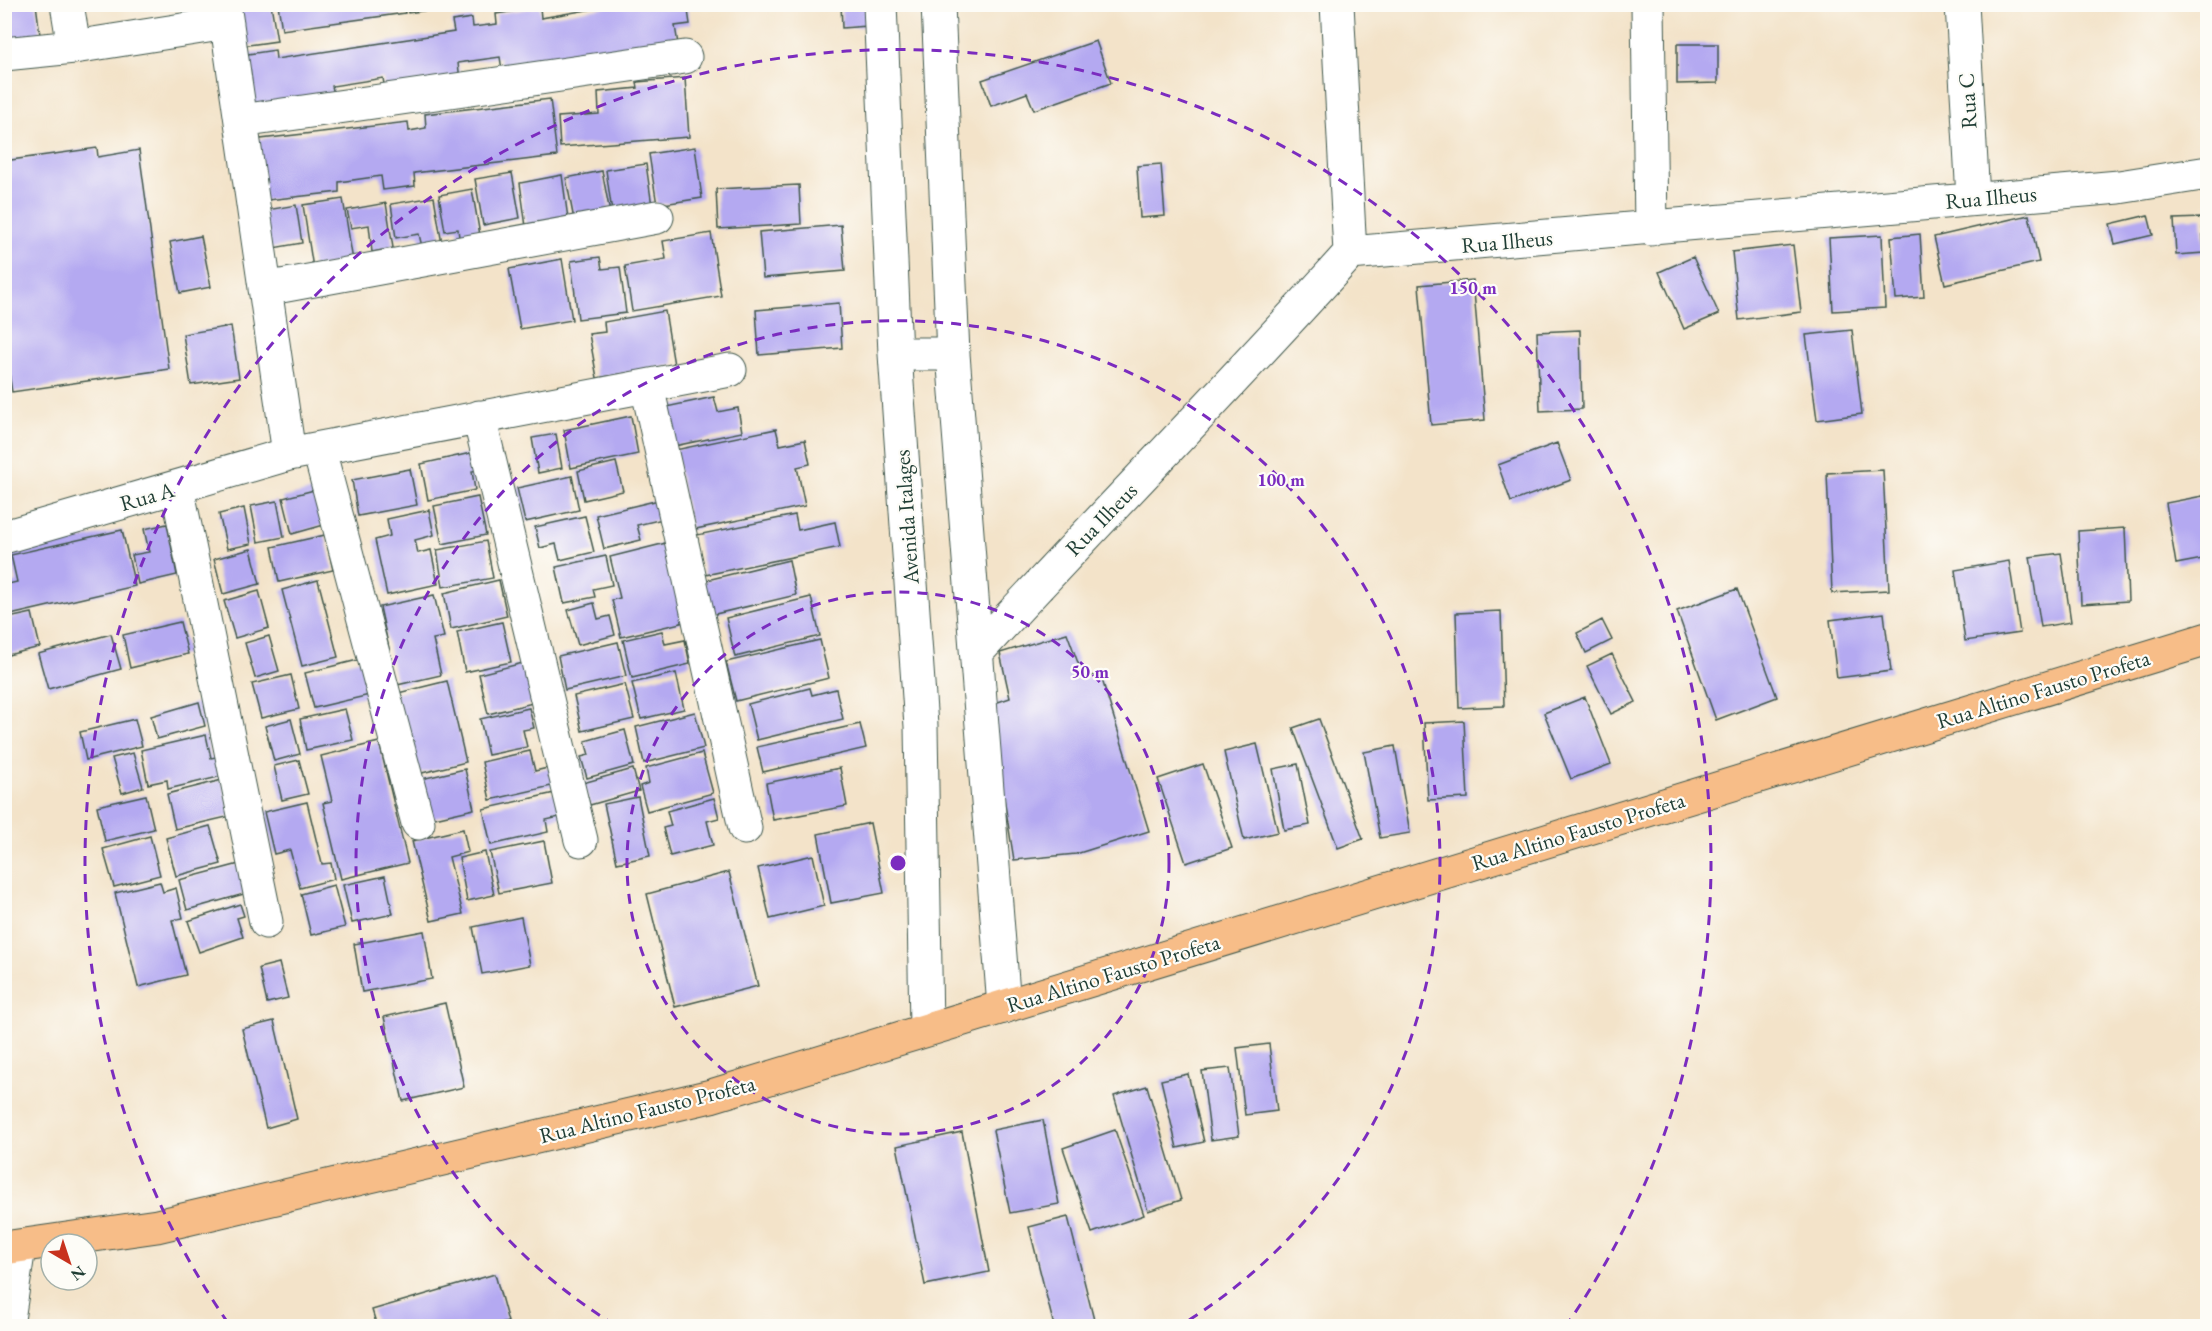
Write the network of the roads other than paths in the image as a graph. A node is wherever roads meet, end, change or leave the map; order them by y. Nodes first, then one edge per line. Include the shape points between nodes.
1 (67, 4) edge
2 (880, 4) edge
3 (938, 4) edge
4 (1337, 4) edge
5 (1648, 4) edge
6 (1962, 4) edge
7 (225, 14) edge
8 (74, 47) junction
9 (4, 54) edge
10 (685, 57) dead end
11 (241, 121) junction
12 (2208, 173) edge
13 (1973, 198) junction
14 (657, 217) dead end
15 (1651, 229) junction
16 (1350, 253) junction
17 (265, 289) junction
18 (895, 354) junction
19 (953, 354) junction
20 (730, 370) dead end
21 (647, 386) junction
22 (479, 417) junction
23 (304, 452) junction
24 (177, 487) junction
25 (4, 537) edge
26 (2208, 639) edge
27 (977, 652) junction
28 (418, 823) dead end
29 (745, 828) dead end
30 (581, 840) dead end
31 (266, 922) dead end
32 (1004, 1006) junction
33 (926, 1029) junction
34 (12, 1248) edge
35 (7, 1326) edge

1 - 8 street
2 - 18 street, Avenida Italages
3 - 19 street
4 - 16 street
5 - 15 street
6 - 13 street, Rua C
7 - 8 street
7 - 11 street
8 - 9 street
10 - 11 street
11 - 17 street
12 - 13 street, Rua Ilheus via 2119,187
13 - 15 street, Rua Ilheus
14 - 17 street
15 - 16 street, Rua Ilheus
16 - 27 street, Rua Ilheus
17 - 23 street
18 - 19 street
18 - 33 street, Avenida Italages via 921,726
19 - 27 street
20 - 21 street, Rua A
21 - 22 street, Rua A
21 - 29 street
22 - 23 street, Rua A
22 - 30 street
23 - 24 street, Rua A
23 - 28 street
24 - 25 street, Rua A
24 - 31 street
26 - 32 main road, Rua Altino Fausto Profeta
27 - 32 street
32 - 33 main road, Rua Altino Fausto Profeta
33 - 34 main road, Rua Altino Fausto Profeta via 688,1101 157,1226
34 - 35 street

